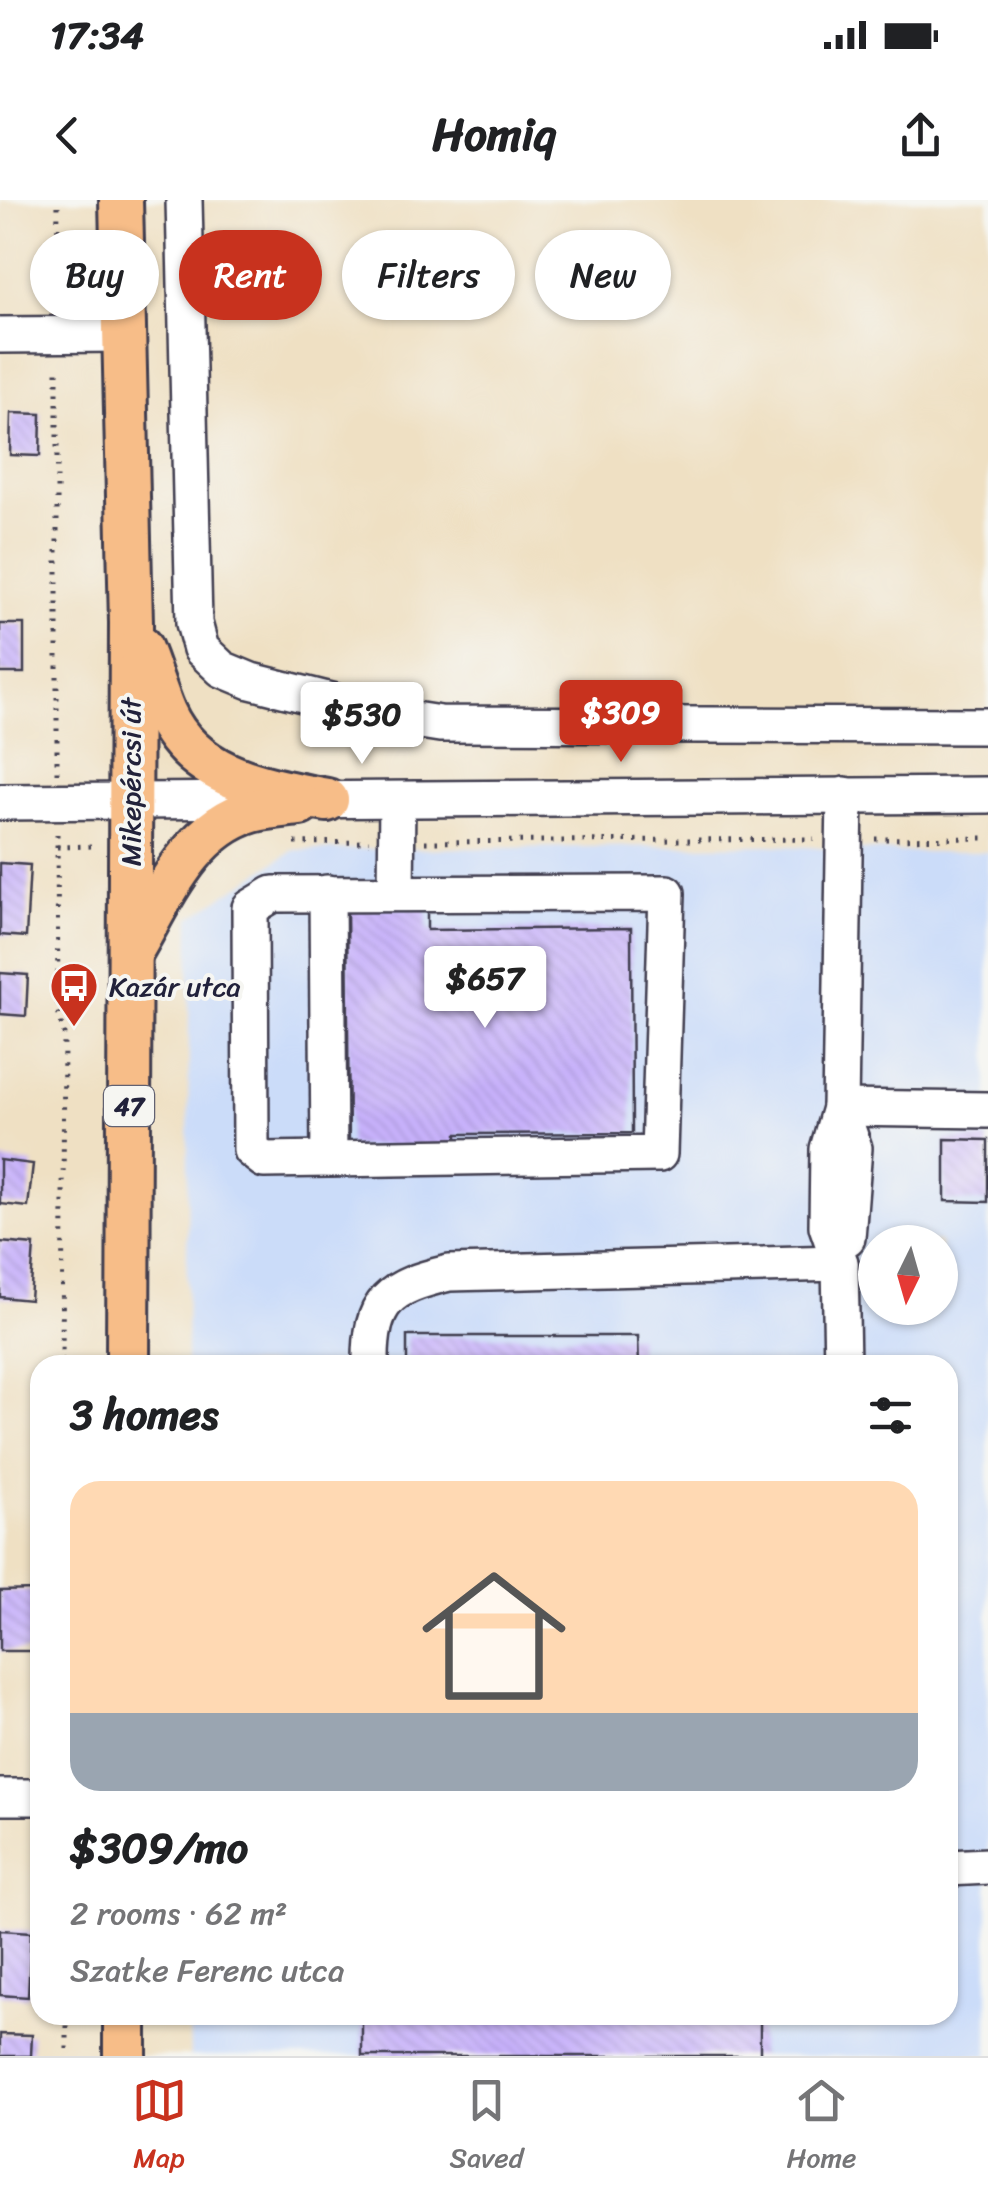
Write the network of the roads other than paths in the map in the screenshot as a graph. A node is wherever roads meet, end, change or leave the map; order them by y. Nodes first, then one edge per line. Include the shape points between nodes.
1 (122, 200) edge
2 (184, 200) edge
3 (124, 334) junction
4 (0, 335) edge
5 (130, 623) junction
6 (988, 726) edge
7 (846, 795) junction
8 (988, 795) edge
9 (327, 800) junction
10 (398, 800) junction
11 (0, 802) edge
12 (130, 802) junction
13 (396, 893) junction
14 (327, 894) junction
15 (130, 952) junction
16 (840, 1108) junction
17 (988, 1110) edge
18 (330, 1158) junction
19 (840, 1262) junction
20 (128, 1355) edge
21 (371, 1355) edge
22 (835, 1355) edge
23 (30, 1797) edge
24 (0, 1798) edge
25 (988, 1866) edge
26 (958, 1868) edge
27 (125, 2025) edge
28 (125, 2056) edge

1 - 3 main road, Mikepércsi út / 47
2 - 6 street via 194,623 201,649 222,669 251,682 440,724
3 - 4 street
3 - 5 main road, Mikepércsi út / 47
5 - 9 main road via 166,716 192,752 250,785
5 - 12 main road, Mikepércsi út / 47
7 - 8 street
7 - 10 street
7 - 16 street
9 - 10 street
9 - 12 street
9 - 15 main road via 251,811 217,829 190,852
10 - 13 street
11 - 12 street
12 - 15 main road, Mikepércsi út / 47
13 - 14 street
13 - 18 street via 668,893 659,1154
14 - 18 street
14 - 18 street via 274,894 250,908 250,1132 251,1150 264,1160
15 - 20 main road, Mikepércsi út / 47
16 - 17 street
16 - 19 street via 854,1148 851,1228
19 - 21 street via 449,1274 408,1283 384,1303 371,1333
19 - 22 street
23 - 24 street
25 - 26 street
27 - 28 main road

